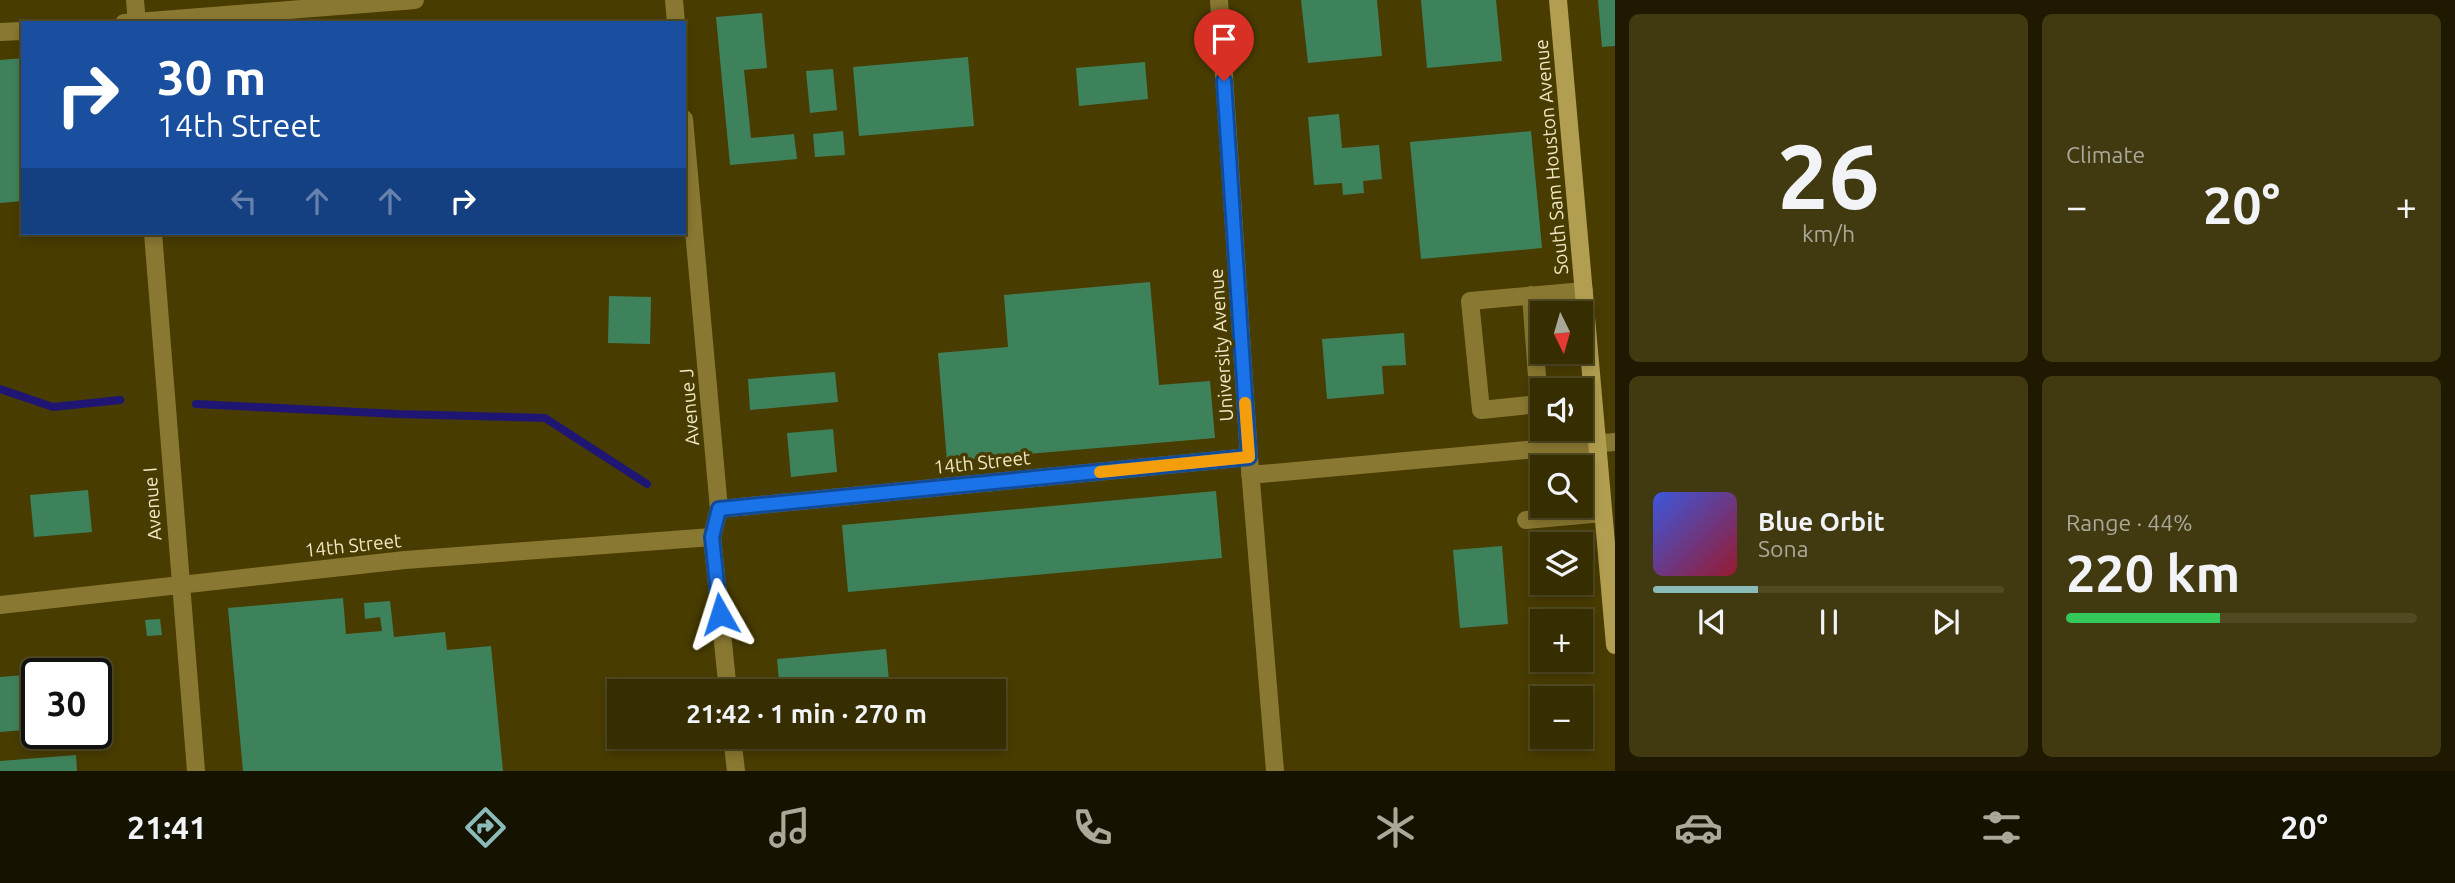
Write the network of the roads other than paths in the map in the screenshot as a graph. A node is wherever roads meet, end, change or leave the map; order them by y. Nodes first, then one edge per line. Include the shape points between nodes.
1 (135, 0) edge
2 (415, 0) edge
3 (674, 0) edge
4 (1219, 0) edge
5 (1558, 0) edge
6 (132, 21) edge
7 (145, 21) edge
8 (676, 21) edge
9 (21, 31) edge
10 (0, 32) edge
11 (686, 141) edge
12 (153, 235) edge
13 (1584, 291) junction
14 (1531, 295) junction
15 (1606, 443) edge
16 (1250, 466) junction
17 (719, 509) junction
18 (1603, 513) junction
19 (1527, 520) dead end
20 (712, 537) junction
21 (180, 586) junction
22 (0, 605) edge
23 (1615, 645) edge
24 (727, 679) edge
25 (734, 749) edge
26 (196, 771) edge
27 (736, 771) edge
28 (1275, 771) edge

1 - 6 street
2 - 7 street
3 - 8 street
4 - 16 street, University Avenue
5 - 13 main road, South Sam Houston Avenue
9 - 10 street
11 - 17 street, Avenue J
12 - 21 street, Avenue I
13 - 14 street
13 - 15 main road, South Sam Houston Avenue
14 - 14 street via 1471,301 1481,410 1539,404
15 - 16 street, 14th Street
15 - 18 main road, South Sam Houston Avenue
16 - 17 street, 14th Street
16 - 28 street, University Avenue
17 - 20 street, Avenue J
18 - 19 street
18 - 23 main road, South Sam Houston Avenue
20 - 21 street, 14th Street via 405,560
20 - 24 street, Avenue J
21 - 22 street, 14th Street
21 - 26 street, Avenue I
25 - 27 street

